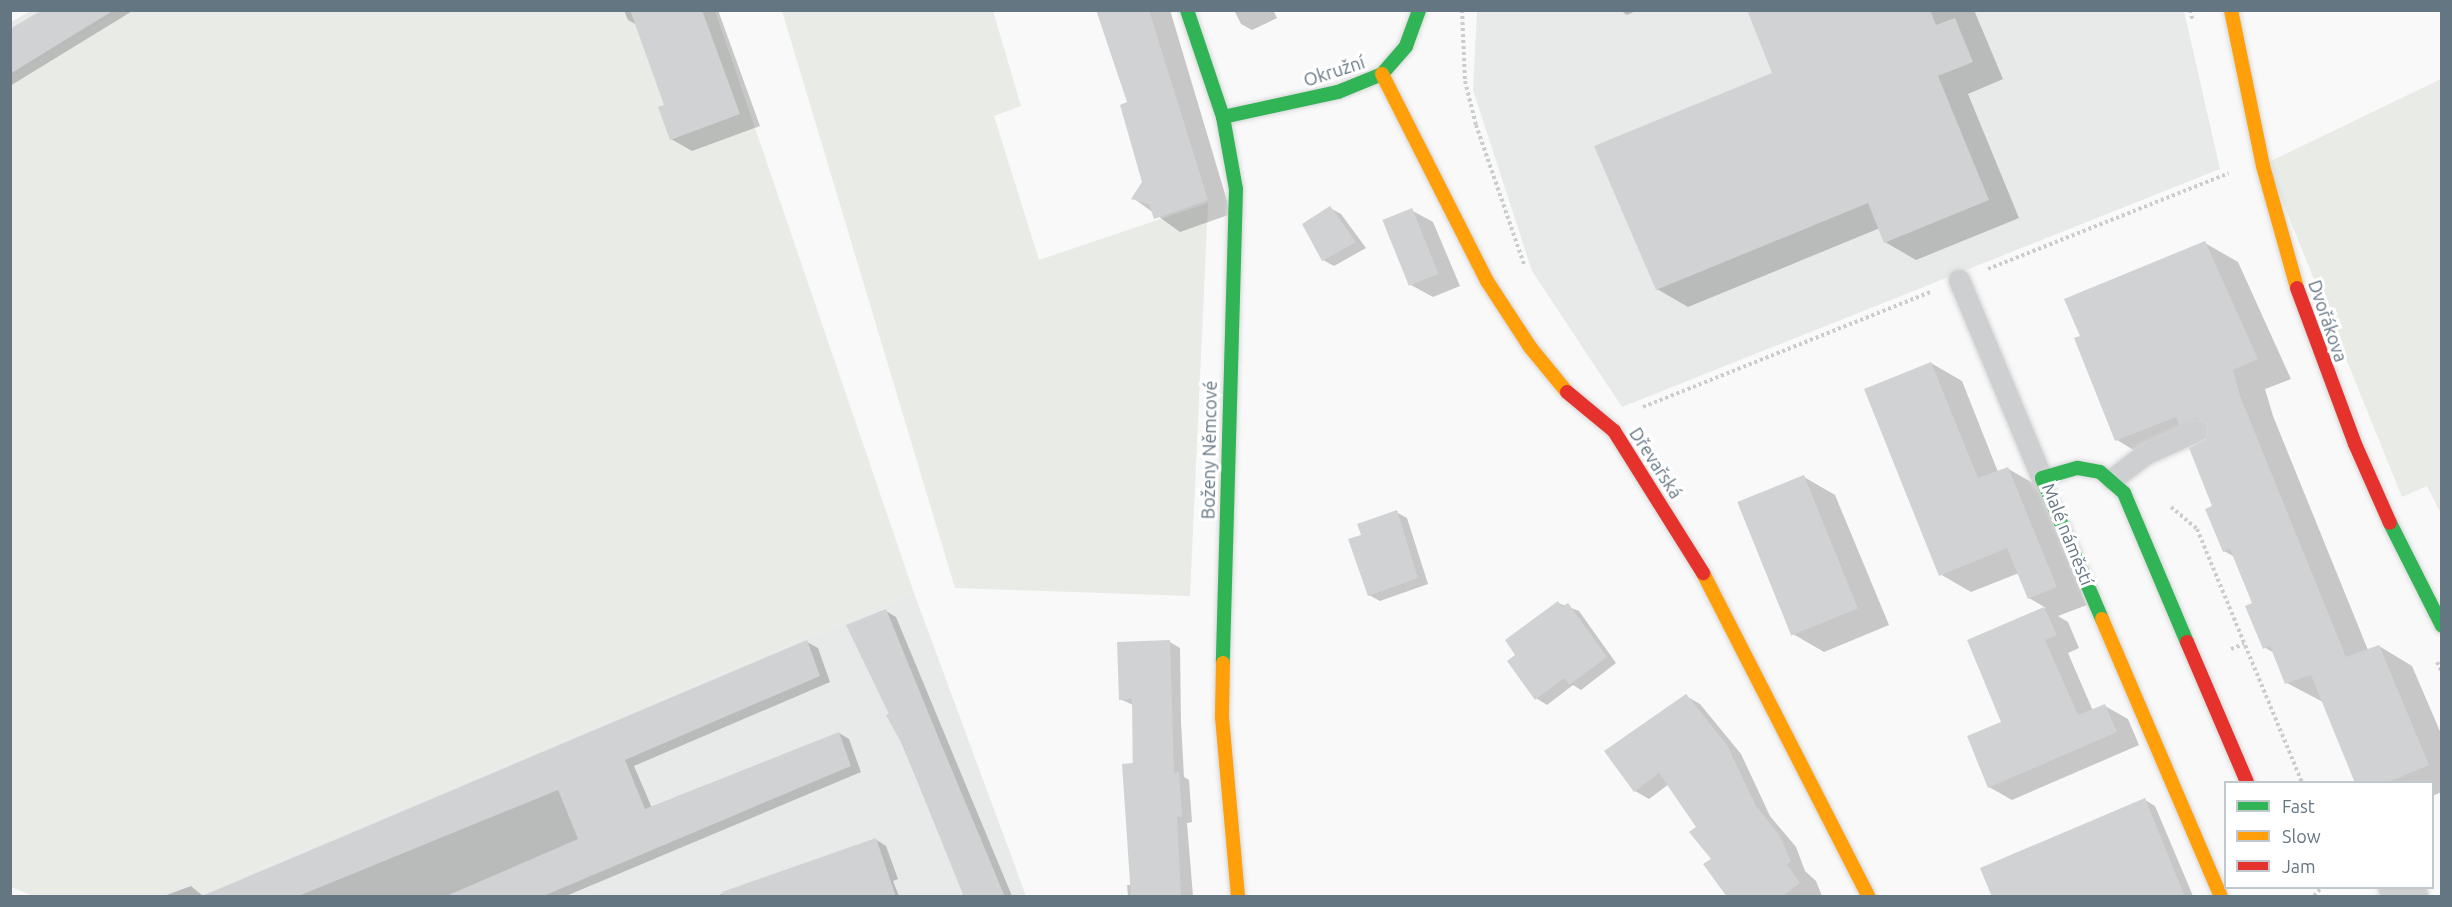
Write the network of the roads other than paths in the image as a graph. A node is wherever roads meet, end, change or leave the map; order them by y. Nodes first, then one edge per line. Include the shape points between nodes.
1 (1187, 10) edge
2 (1419, 10) edge
3 (2231, 10) edge
4 (1382, 74) junction
5 (1223, 117) junction
6 (1959, 280) road end
7 (2196, 431) dead end
8 (2042, 478) junction
9 (2118, 486) junction
10 (2442, 626) edge
11 (2246, 781) edge
12 (2397, 889) edge
13 (1238, 897) edge
14 (1868, 897) edge
15 (2221, 897) edge
16 (2410, 897) edge

1 - 5 street, Boženy Němcové
2 - 4 street, Okružní via 1406,46
3 - 10 street, Dvořákova via 2263,166 2301,306 2355,444 2401,548
4 - 5 street, Okružní via 1338,92
4 - 14 street, Dřevařská via 1487,281 1530,347 1571,397 1614,431 1694,555
5 - 13 street, Boženy Němcové via 1236,189 1227,408 1222,717
6 - 8 lane
7 - 9 lane via 2145,454
8 - 9 street, Malé náměstí via 2078,468 2100,472
8 - 15 street, Malé náměstí
9 - 11 street
12 - 16 street

